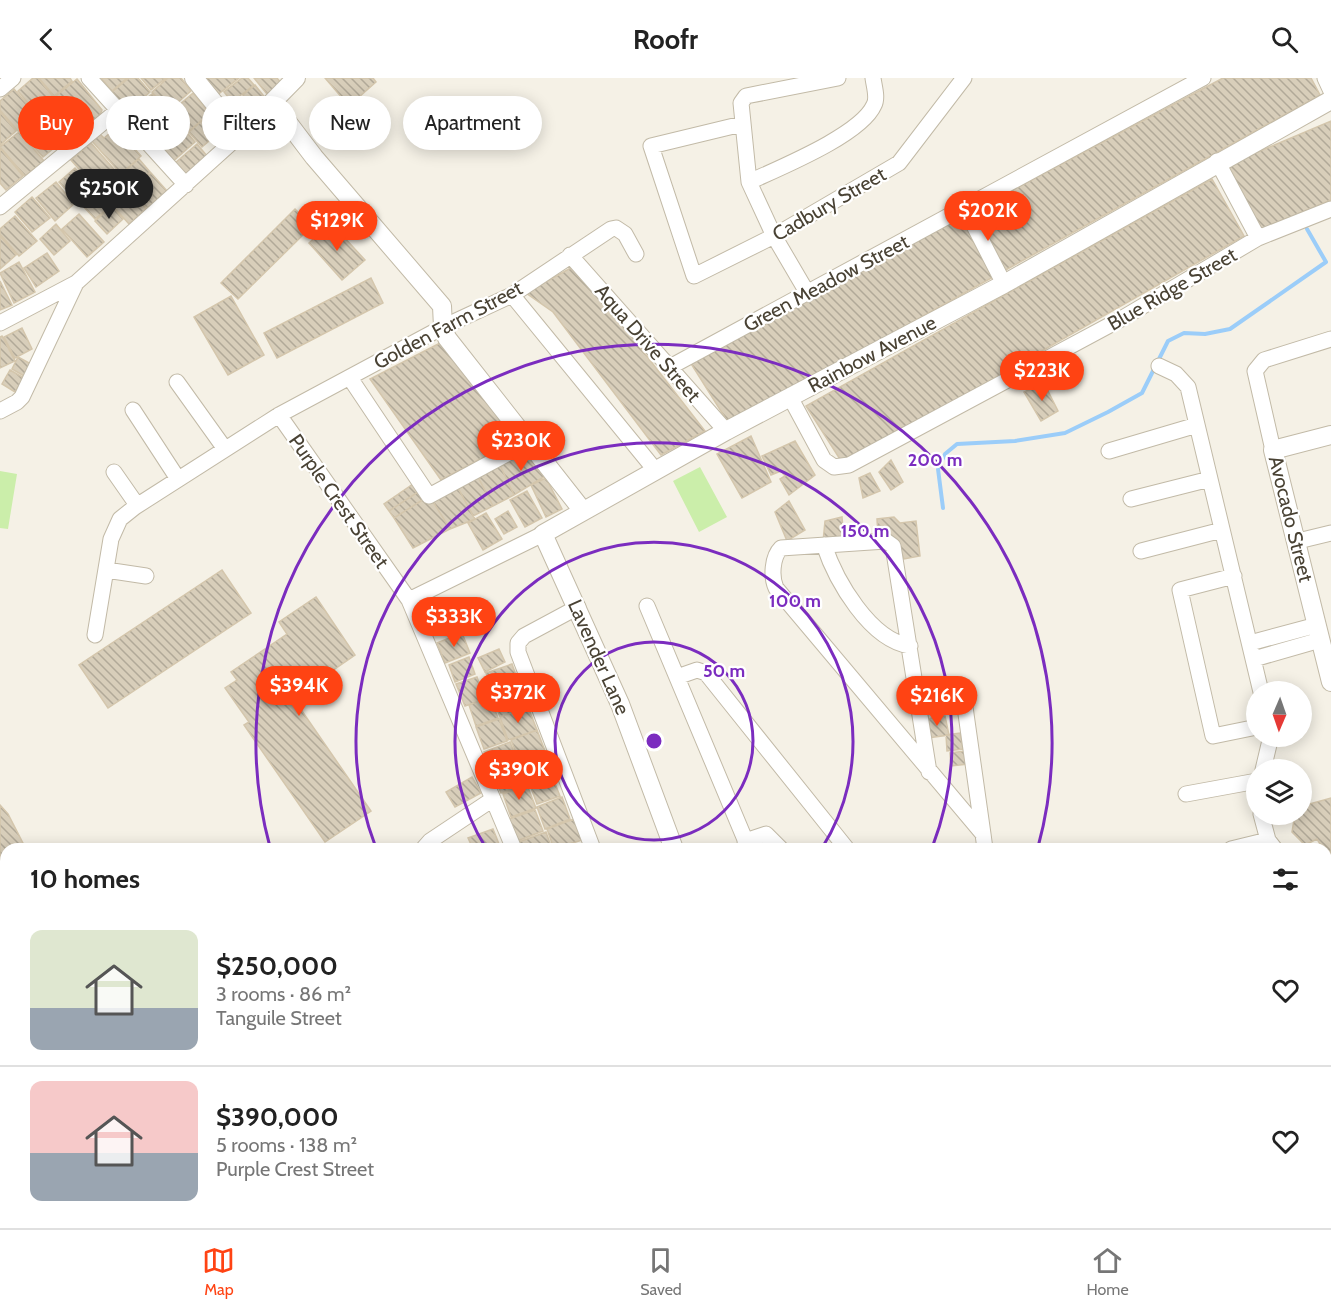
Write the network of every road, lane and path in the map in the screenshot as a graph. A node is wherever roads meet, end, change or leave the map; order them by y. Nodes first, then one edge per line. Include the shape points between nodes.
1 (13, 78) edge
2 (89, 78) edge
3 (194, 78) edge
4 (296, 78) edge
5 (838, 78) edge
6 (873, 78) edge
7 (964, 78) edge
8 (1203, 78) edge
9 (1325, 78) edge
10 (0, 89) edge
11 (1331, 92) edge
12 (209, 96) edge
13 (279, 96) edge
14 (106, 98) edge
15 (1331, 100) edge
16 (106, 120) edge
17 (742, 124) junction
18 (297, 135) edge
19 (153, 150) edge
20 (224, 150) edge
21 (1217, 161) junction
22 (749, 182) junction
23 (186, 185) junction
24 (0, 207) edge
25 (965, 207) junction
26 (1331, 209) edge
27 (774, 236) junction
28 (1258, 238) junction
29 (636, 254) dead end
30 (570, 255) junction
31 (76, 283) junction
32 (1004, 284) junction
33 (808, 294) junction
34 (512, 295) junction
35 (0, 323) edge
36 (442, 327) junction
37 (1331, 339) edge
38 (1159, 366) dead end
39 (670, 367) junction
40 (350, 378) junction
41 (177, 382) dead end
42 (790, 397) junction
43 (133, 410) dead end
44 (0, 411) edge
45 (279, 416) junction
46 (1197, 425) junction
47 (726, 431) junction
48 (1331, 435) edge
49 (529, 442) junction
50 (225, 449) junction
51 (1273, 450) junction
52 (1109, 451) dead end
53 (656, 471) junction
54 (114, 472) dead end
55 (178, 479) junction
56 (1210, 479) junction
57 (1131, 499) dead end
58 (137, 505) junction
59 (583, 511) junction
60 (1222, 530) junction
61 (1331, 533) edge
62 (543, 534) junction
63 (1298, 541) junction
64 (824, 545) junction
65 (1141, 551) dead end
66 (106, 570) junction
67 (146, 576) dead end
68 (1234, 576) junction
69 (409, 600) junction
70 (647, 606) dead end
71 (578, 607) junction
72 (1318, 632) junction
73 (95, 635) dead end
74 (1250, 643) junction
75 (910, 646) junction
76 (1254, 659) junction
77 (677, 677) junction
78 (1259, 681) edge
79 (1331, 682) edge
80 (965, 707) dead end
81 (1246, 729) edge
82 (929, 772) junction
83 (1246, 783) edge
84 (1186, 794) dead end
85 (494, 799) junction
86 (1265, 825) edge
87 (984, 842) edge
88 (433, 843) edge
89 (512, 843) edge
90 (591, 843) edge
91 (673, 843) edge
92 (746, 843) edge
93 (750, 843) edge
94 (775, 843) edge
95 (842, 843) edge
96 (1272, 843) edge

1 - 10 street
2 - 14 street
3 - 12 street
4 - 13 street
5 - 17 street via 742,98
6 - 22 street via 875,104 850,131
7 - 27 street, Cadbury Street via 899,163
8 - 25 street, Green Meadow Street
9 - 11 street
15 - 21 street, Rainbow Avenue
16 - 24 street
17 - 22 street
17 - 27 street, Cadbury Street via 651,146 694,276
18 - 36 street via 441,306
19 - 23 street
20 - 23 street
21 - 28 street
21 - 32 street, Rainbow Avenue
22 - 27 street
23 - 31 street
25 - 32 street
25 - 33 street, Green Meadow Street
26 - 28 street, Blue Ridge Street
27 - 33 street
28 - 42 street, Blue Ridge Street via 1121,319 849,465 834,467 824,460
29 - 30 street, Golden Farm Street via 625,234 616,228
30 - 34 street, Golden Farm Street
30 - 39 street, Aqua Drive Street
31 - 35 street
31 - 44 street via 21,397
32 - 42 street, Rainbow Avenue
33 - 39 street, Green Meadow Street
34 - 36 street, Golden Farm Street
34 - 53 street
36 - 40 street, Golden Farm Street
36 - 49 street
37 - 51 street, Avocado Street via 1264,360 1255,371
38 - 46 street via 1176,374 1188,387
39 - 47 street, Aqua Drive Street
40 - 45 street, Golden Farm Street
40 - 49 street via 429,496
41 - 50 street
42 - 47 street, Rainbow Avenue
43 - 55 street
45 - 50 street, Golden Farm Street
45 - 69 street, Purple Crest Street
46 - 52 street
46 - 56 street
47 - 53 street, Rainbow Avenue
48 - 51 street
49 - 59 street
50 - 55 street, Golden Farm Street
51 - 63 street, Avocado Street
53 - 59 street, Rainbow Avenue
54 - 58 street
55 - 58 street, Golden Farm Street
56 - 57 street
56 - 60 street
58 - 66 street, Golden Farm Street via 120,519 111,539
59 - 62 street, Rainbow Avenue
60 - 65 street
60 - 68 street
61 - 63 street
62 - 69 street, Rainbow Avenue
62 - 71 street, Lavender Lane
63 - 72 street, Avocado Street
64 - 75 street via 839,582 875,626 891,642
64 - 75 street via 891,543
64 - 82 street via 781,548 776,553 773,581
66 - 67 street
66 - 73 street, Golden Farm Street
68 - 74 street
68 - 81 street via 1180,590 1213,736
69 - 85 street, Purple Crest Street
70 - 77 street
71 - 90 street via 524,636 518,643 518,652
71 - 91 street, Lavender Lane
72 - 74 street
72 - 76 street
72 - 79 street, Avocado Street
74 - 76 street
75 - 82 street
76 - 78 street
77 - 92 street
77 - 95 street via 698,670 706,673
80 - 87 street
82 - 87 street
83 - 84 street
85 - 88 street
85 - 89 street, Purple Crest Street
86 - 96 street
93 - 94 street via 766,834

